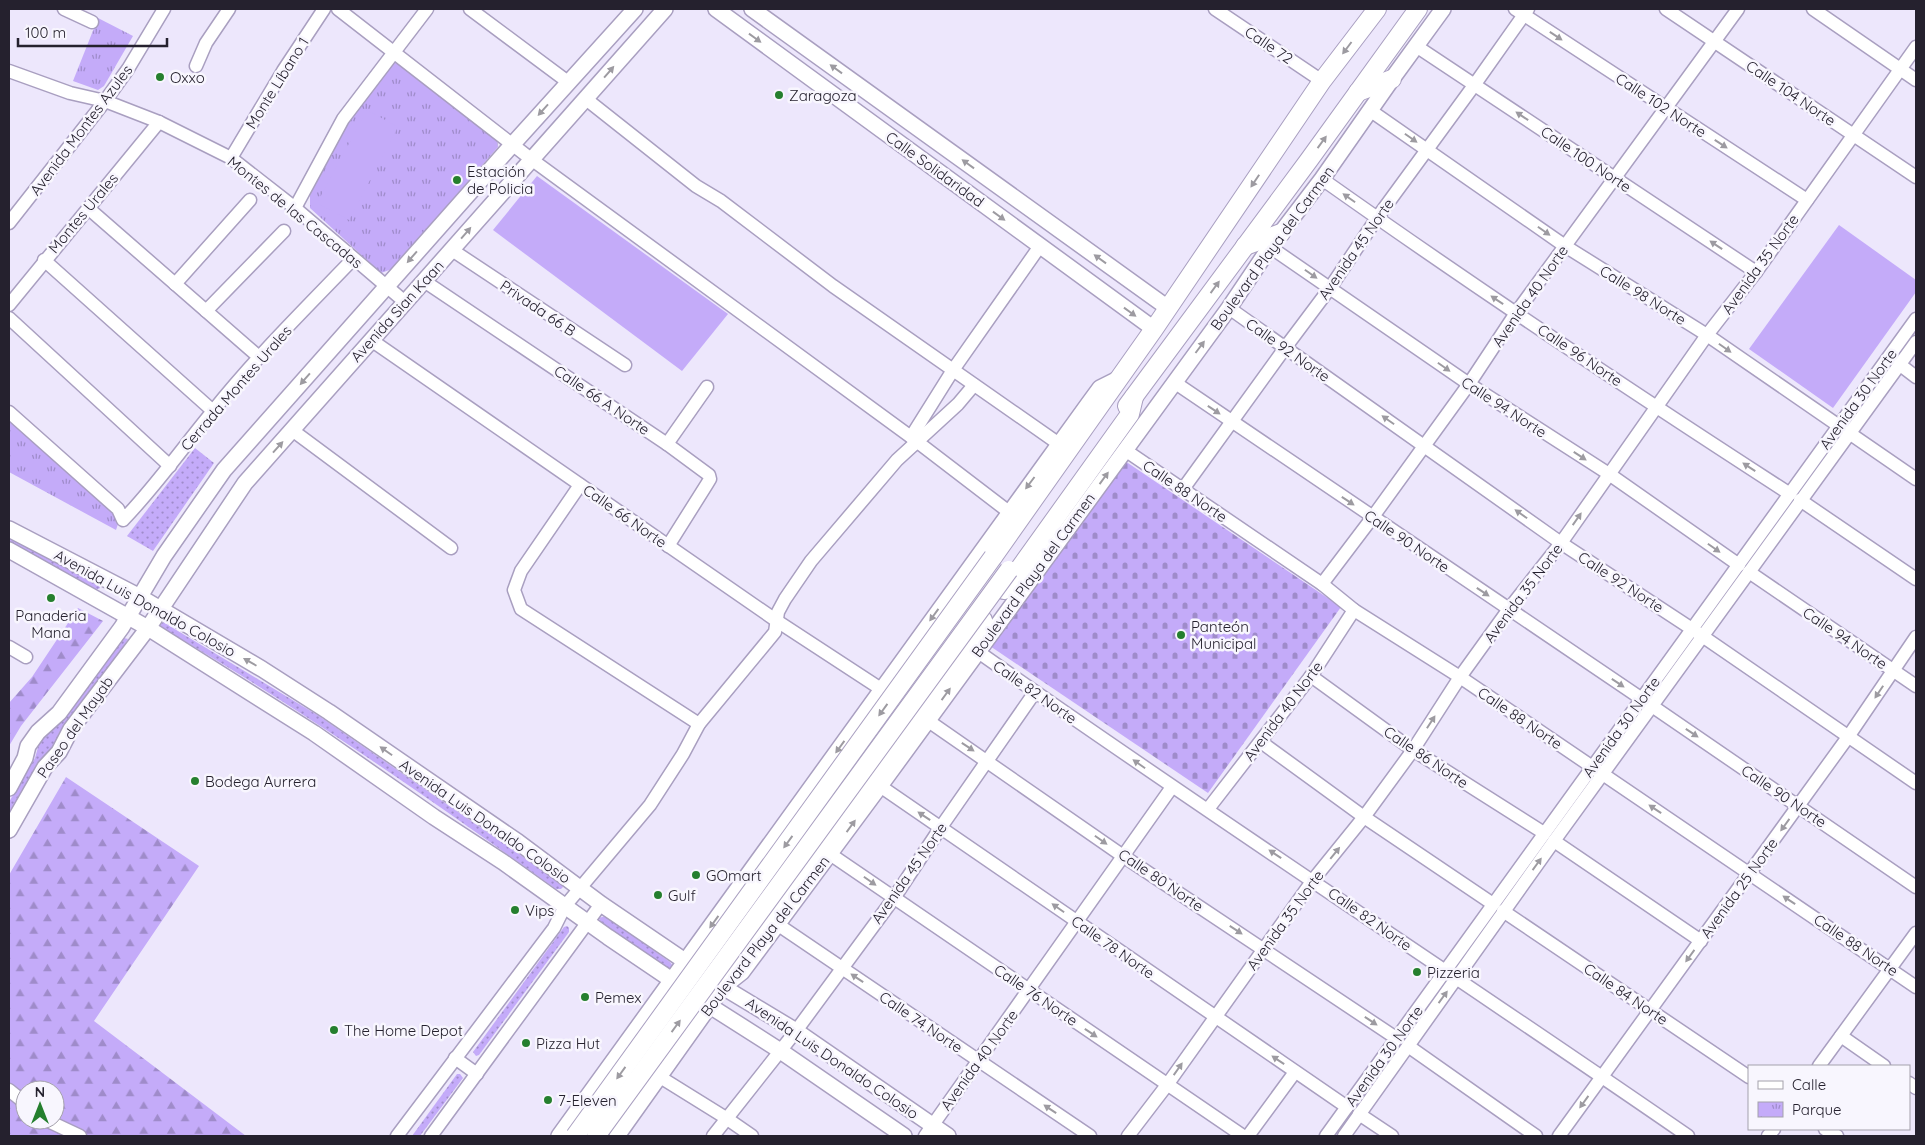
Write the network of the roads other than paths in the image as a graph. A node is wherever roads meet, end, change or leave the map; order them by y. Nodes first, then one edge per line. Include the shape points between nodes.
1 (164, 9) edge
2 (229, 9) edge
3 (324, 9) edge
4 (338, 9) edge
5 (427, 9) edge
6 (470, 9) edge
7 (635, 9) edge
8 (665, 9) edge
9 (716, 9) edge
10 (752, 9) edge
11 (1215, 9) edge
12 (1377, 9) edge
13 (1418, 9) edge
14 (1443, 9) edge
15 (1666, 9) edge
16 (1738, 9) edge
17 (1813, 9) edge
18 (72, 10) edge
19 (1522, 11) edge
20 (92, 22) dead end
21 (1714, 41) junction
22 (1416, 46) junction
23 (1916, 48) edge
24 (393, 51) junction
25 (196, 66) dead end
26 (1900, 69) junction
27 (9, 70) edge
28 (1392, 79) junction
29 (1916, 80) edge
30 (568, 82) junction
31 (1322, 82) junction
32 (1475, 84) junction
33 (1358, 92) junction
34 (586, 99) junction
35 (106, 101) junction
36 (1666, 108) junction
37 (1371, 111) junction
38 (159, 122) junction
39 (1854, 136) junction
40 (512, 145) junction
41 (1426, 149) junction
42 (231, 158) junction
43 (531, 159) junction
44 (1916, 177) edge
45 (1322, 179) junction
46 (1616, 179) junction
47 (250, 200) dead end
48 (1807, 200) junction
49 (88, 208) junction
50 (295, 208) junction
51 (1377, 218) junction
52 (9, 223) edge
53 (1056, 228) junction
54 (284, 231) dead end
55 (1276, 240) junction
56 (1080, 245) junction
57 (1040, 246) junction
58 (1244, 246) junction
59 (1565, 246) junction
60 (452, 250) junction
61 (353, 259) junction
62 (44, 260) junction
63 (1064, 264) junction
64 (1756, 272) junction
65 (424, 281) junction
66 (175, 284) junction
67 (386, 287) junction
68 (1330, 288) junction
69 (405, 302) junction
70 (9, 303) edge
71 (1168, 308) junction
72 (1229, 308) junction
73 (206, 311) junction
74 (1516, 313) junction
75 (9, 318) edge
76 (1916, 319) edge
77 (1154, 329) junction
78 (1707, 336) junction
79 (371, 340) junction
80 (1916, 342) edge
81 (1285, 348) junction
82 (259, 357) junction
83 (1899, 364) junction
84 (625, 365) dead end
85 (953, 370) junction
86 (1916, 377) edge
87 (1118, 379) junction
88 (1174, 382) junction
89 (1469, 384) junction
90 (974, 385) junction
91 (707, 387) dead end
92 (1134, 397) junction
93 (1656, 407) junction
94 (212, 411) junction
95 (9, 414) edge
96 (1232, 422) junction
97 (292, 430) junction
98 (1844, 430) junction
99 (914, 439) junction
100 (667, 444) junction
101 (1059, 444) junction
102 (1424, 446) junction
103 (1125, 450) junction
104 (170, 466) junction
105 (1609, 474) junction
106 (1916, 478) edge
107 (580, 485) junction
108 (1183, 489) junction
109 (1795, 497) junction
110 (1009, 512) junction
111 (1372, 518) junction
112 (9, 529) edge
113 (179, 535) junction
114 (1561, 543) junction
115 (668, 546) junction
116 (451, 548) dead end
117 (200, 549) junction
118 (9, 550) edge
119 (1744, 568) junction
120 (1916, 579) edge
121 (1322, 584) junction
122 (140, 597) junction
123 (160, 609) junction
124 (1509, 609) junction
125 (1354, 610) junction
126 (128, 618) junction
127 (777, 621) junction
128 (148, 628) junction
129 (1697, 632) junction
130 (1916, 637) edge
131 (9, 648) edge
132 (977, 652) junction
133 (26, 657) dead end
134 (1893, 670) junction
135 (1311, 676) junction
136 (1460, 677) junction
137 (1916, 686) edge
138 (881, 689) junction
139 (1035, 692) junction
140 (1647, 702) junction
141 (928, 720) junction
142 (699, 724) junction
143 (1848, 737) junction
144 (1261, 742) junction
145 (1413, 750) junction
146 (988, 761) junction
147 (1598, 770) junction
148 (1916, 784) edge
149 (880, 786) junction
150 (1172, 787) junction
151 (9, 788) edge
152 (1798, 806) junction
153 (1208, 809) junction
154 (1364, 817) junction
155 (941, 827) junction
156 (9, 830) edge
157 (1549, 837) junction
158 (830, 854) junction
159 (1123, 856) junction
160 (1750, 873) junction
161 (1313, 880) junction
162 (1916, 886) edge
163 (582, 888) junction
164 (731, 898) junction
165 (894, 898) junction
166 (601, 904) junction
167 (566, 906) junction
168 (1498, 908) junction
169 (772, 920) junction
170 (1077, 921) junction
171 (588, 922) junction
172 (1916, 933) edge
173 (1701, 941) junction
174 (1264, 949) junction
175 (686, 962) junction
176 (842, 968) junction
177 (1890, 969) junction
178 (1444, 971) junction
179 (1456, 979) junction
180 (672, 981) junction
181 (723, 987) junction
182 (1916, 987) edge
183 (1029, 991) junction
184 (710, 1006) junction
185 (1650, 1011) junction
186 (1214, 1017) junction
187 (796, 1031) junction
188 (1841, 1036) junction
189 (1396, 1038) junction
190 (1408, 1046) junction
191 (779, 1050) junction
192 (620, 1053) junction
193 (455, 1058) junction
194 (978, 1061) junction
195 (1820, 1065) edge
196 (1883, 1065) edge
197 (1295, 1072) junction
198 (476, 1074) junction
199 (1602, 1076) junction
200 (1748, 1076) edge
201 (660, 1077) junction
202 (1167, 1085) junction
203 (1347, 1107) junction
204 (1360, 1114) junction
205 (726, 1118) junction
206 (65, 1129) edge
207 (928, 1131) edge
208 (80, 1136) edge
209 (397, 1136) edge
210 (431, 1136) edge
211 (559, 1136) edge
212 (576, 1136) edge
213 (596, 1136) edge
214 (617, 1136) edge
215 (713, 1136) edge
216 (752, 1136) edge
217 (904, 1136) edge
218 (948, 1136) edge
219 (1090, 1136) edge
220 (1128, 1136) edge
221 (1243, 1136) edge
222 (1248, 1136) edge
223 (1326, 1136) edge
224 (1344, 1136) edge
225 (1392, 1136) edge
226 (1536, 1136) edge
227 (1559, 1136) edge
228 (1688, 1136) edge

1 - 35 street, Avenida Montes Azules
2 - 25 street
3 - 42 street, Monte Líbano 1
4 - 24 street
5 - 24 street
6 - 30 street
7 - 30 main road, Avenida Sian Kaan
34 -> 8 main road, Avenida Sian Kaan
9 -> 57 main road, Calle Solidaridad
53 -> 10 main road, Calle Solidaridad
11 - 31 street, Calle 72
12 -> 31 highway
13 - 33 highway
14 - 22 main road, Boulevard Playa del Carmen
15 - 21 street, Calle 104 Norte
16 - 21 street, Avenida 40 Norte
17 - 26 street
18 - 20 street
19 - 32 street, Avenida 45 Norte
19 -> 36 street, Calle 102 Norte
21 - 36 street, Avenida 40 Norte
21 - 39 street, Calle 104 Norte
22 - 28 main road, Boulevard Playa del Carmen
22 - 32 street, Calle 100 Norte
23 - 26 street, Avenida 35 Norte
24 - 40 street
24 - 50 street via 343,119
26 - 29 street
26 - 39 street, Avenida 35 Norte
27 - 35 street, Montes de las Cascadas
28 - 33 highway
28 - 37 main road, Boulevard Playa del Carmen
30 -> 40 main road, Avenida Sian Kaan
31 -> 71 highway
32 - 41 street, Avenida 45 Norte
46 -> 32 street, Calle 100 Norte
58 -> 33 highway
34 - 43 main road, Avenida Sian Kaan
34 - 85 street via 696,186
35 - 38 street, Montes de las Cascadas
35 - 52 street, Avenida Montes Azules
36 - 46 street, Avenida 40 Norte
36 -> 48 street, Calle 102 Norte
37 -> 41 street, Calle 98 Norte
37 - 45 main road, Boulevard Playa del Carmen
38 - 42 street, Montes de las Cascadas
38 - 49 street, Montes Urales
39 - 44 street, Calle 104 Norte
39 - 48 street, Avenida 35 Norte
40 - 43 street
40 -> 67 main road, Avenida Sian Kaan
41 - 51 street, Avenida 45 Norte
41 -> 59 street, Calle 98 Norte
42 - 50 street, Montes de las Cascadas
60 -> 43 main road, Avenida Sian Kaan
43 - 99 street
51 -> 45 street, Calle 96 Norte
45 - 55 main road, Boulevard Playa del Carmen
46 - 59 street, Avenida 40 Norte
64 -> 46 street, Calle 100 Norte
47 - 66 street
48 - 64 street, Avenida 35 Norte
49 - 62 street, Montes Urales
49 - 66 street
50 - 61 street, Montes de las Cascadas
51 - 68 street, Avenida 45 Norte
74 -> 51 street, Calle 96 Norte
53 - 56 main road, Calle Solidaridad
53 - 57 main road
54 - 73 street
55 - 58 highway
55 -> 68 street, Calle 94 Norte
55 - 72 main road, Boulevard Playa del Carmen
56 - 63 main road
71 -> 56 main road, Calle Solidaridad
57 - 63 main road, Calle Solidaridad
57 - 85 street
92 -> 58 highway
59 - 74 street, Avenida 40 Norte
59 - 78 street, Calle 98 Norte
60 - 65 main road, Avenida Sian Kaan
60 - 84 street, Privada 66 B
61 - 67 street, Montes de las Cascadas
61 - 82 street, Cerrada Montes Urales
62 - 70 street, Montes Urales
62 - 94 street
63 -> 77 main road, Calle Solidaridad
64 - 78 street, Avenida 35 Norte
65 - 69 main road, Avenida Sian Kaan
65 - 100 street, Calle 66 A Norte
66 - 73 street
67 - 69 street, Montes de las Cascadas
67 -> 113 main road, Avenida Sian Kaan via 224,470
68 - 81 street, Avenida 45 Norte
68 -> 89 street, Calle 94 Norte
69 - 79 main road, Avenida Sian Kaan
71 - 77 highway
72 - 81 street, Calle 92 Norte
88 -> 72 main road, Boulevard Playa del Carmen
73 - 82 street
74 - 89 street, Avenida 40 Norte
74 - 93 street, Calle 96 Norte
75 - 104 street
76 - 98 street, Avenida 30 Norte
77 - 87 highway
78 - 93 street, Avenida 35 Norte
78 -> 98 street, Calle 98 Norte
79 - 97 main road, Avenida Sian Kaan
79 - 107 street, Calle 66 Norte
80 - 83 street, Avenida 30 Norte
81 - 96 street, Avenida 45 Norte
102 -> 81 street, Calle 92 Norte
82 - 94 street, Cerrada Montes Urales
83 - 86 street
83 - 98 street, Avenida 30 Norte
85 - 90 street
85 - 99 street
87 - 101 main road via 1100,388
87 -> 212 highway, bridge
88 -> 96 street, Calle 90 Norte
88 - 103 main road, Boulevard Playa del Carmen
89 - 102 street, Avenida 40 Norte
89 -> 105 street, Calle 94 Norte
90 - 99 street via 958,404
90 - 101 street
91 - 100 street
92 - 169 highway via 1130,414
213 -> 92 highway, bridge
93 - 105 street, Avenida 35 Norte
109 -> 93 street, Calle 96 Norte
94 - 104 street, Cerrada Montes Urales
95 - 104 street, Cerrada Montes Urales via 118,509 123,520
96 - 108 street, Avenida 45 Norte
96 -> 111 street, Calle 90 Norte
97 - 116 street
117 -> 97 main road, Avenida Sian Kaan via 245,483
98 - 106 street, Calle 98 Norte
98 - 109 street, Avenida 30 Norte
99 - 110 street
99 - 127 street via 811,561 785,599
100 - 115 street, Calle 66 A Norte via 709,475 710,480
101 -> 110 main road
102 - 111 street, Avenida 40 Norte
114 -> 102 street, Calle 92 Norte
103 - 108 street, Calle 88 Norte
132 -> 103 main road, Boulevard Playa del Carmen
114 -> 105 street, Avenida 35 Norte
105 -> 119 street, Calle 94 Norte
107 - 115 street, Calle 66 Norte
107 - 142 street via 521,571 514,590 520,609
108 - 121 street, Calle 88 Norte
109 - 119 street, Avenida 30 Norte
109 - 120 street, Calle 96 Norte
110 -> 138 main road
111 - 121 street, Avenida 40 Norte
111 -> 124 street, Calle 90 Norte
112 - 122 main road, Avenida Luis Donaldo Colosio
113 - 117 main road
113 - 122 main road, Avenida Sian Kaan
114 - 124 street, Avenida 35 Norte
114 - 129 street, Calle 92 Norte
115 - 127 street, Calle 66 Norte
117 - 123 main road, Avenida Sian Kaan
118 - 126 main road, Avenida Luis Donaldo Colosio
119 - 129 street, Avenida 30 Norte
119 - 134 street, Calle 94 Norte
121 - 125 street, Calle 88 Norte
122 - 123 main road, Avenida Luis Donaldo Colosio
122 - 126 main road, Avenida Sian Kaan
123 - 128 main road, Avenida Sian Kaan
163 -> 123 main road, Avenida Luis Donaldo Colosio via 329,712
124 - 136 street, Avenida 35 Norte
124 -> 140 street, Calle 90 Norte
125 - 135 street, Avenida 40 Norte
125 - 136 street, Calle 88 Norte
126 - 128 main road, Avenida Luis Donaldo Colosio
126 - 151 main road, Paseo del Mayab via 59,713 28,746
127 - 138 street, Calle 66 Norte
127 - 142 street via 775,632
128 - 156 main road, Paseo del Mayab via 71,729
128 - 167 main road, Avenida Luis Donaldo Colosio via 314,733
129 - 140 street, Avenida 30 Norte
129 - 143 street, Calle 92 Norte
130 - 134 street, Avenida 25 Norte
131 - 133 street
132 - 139 street, Calle 82 Norte
141 -> 132 main road, Boulevard Playa del Carmen
134 - 137 street, Calle 94 Norte
134 -> 143 street, Avenida 25 Norte
135 - 144 street, Avenida 40 Norte
135 - 145 street, Calle 86 Norte
145 -> 136 street, Avenida 35 Norte
136 - 147 street, Calle 88 Norte
138 -> 164 main road
139 - 146 street, Avenida 45 Norte
150 -> 139 street, Calle 82 Norte
140 - 147 street, Avenida 30 Norte
140 -> 152 street, Calle 90 Norte
141 -> 146 street, Calle 80 Norte
141 - 149 main road, Boulevard Playa del Carmen
142 - 163 street via 650,805
143 - 148 street, Calle 92 Norte
143 - 152 street, Avenida 25 Norte
144 - 153 street, Avenida 40 Norte
144 - 154 street, Calle 84 Norte
145 - 154 street, Avenida 35 Norte
145 - 157 street, Calle 86 Norte
146 - 155 street, Avenida 45 Norte
146 -> 159 street, Calle 80 Norte
147 - 157 street, Avenida 30 Norte
160 -> 147 street, Calle 88 Norte
155 -> 149 street, Calle 78 Norte
158 -> 149 main road, Boulevard Playa del Carmen
150 - 153 street, Calle 82 Norte
150 - 159 street, Avenida 40 Norte
152 -> 160 street, Avenida 25 Norte
152 - 162 street, Calle 90 Norte
161 -> 153 street, Calle 82 Norte
161 -> 154 street, Avenida 35 Norte
154 - 168 street, Calle 84 Norte
155 - 165 street, Avenida 45 Norte
170 -> 155 street, Calle 78 Norte
157 - 168 street, Avenida 30 Norte
157 - 173 street, Calle 86 Norte
158 -> 165 street, Calle 76 Norte
158 - 169 main road, Boulevard Playa del Carmen
159 - 170 street, Avenida 40 Norte
159 -> 174 street, Calle 80 Norte
160 - 173 street, Avenida 25 Norte
177 -> 160 street, Calle 88 Norte
161 - 174 street, Avenida 35 Norte
161 - 178 street, Calle 82 Norte
163 - 166 main road, Avenida Luis Donaldo Colosio
163 - 167 street
164 - 169 main road via 741,918
164 -> 175 main road
165 - 176 street, Avenida 45 Norte
165 - 183 street, Calle 76 Norte
166 - 171 street
166 - 175 main road, Avenida Luis Donaldo Colosio
167 - 171 main road, Avenida Luis Donaldo Colosio
167 - 193 street via 554,928
168 - 178 street, Avenida 30 Norte
168 - 179 street, Avenida 30 Norte
168 - 185 street, Calle 84 Norte
169 - 176 street, Calle 74 Norte
169 - 181 highway via 730,966
170 - 183 street, Avenida 40 Norte
170 - 186 street, Calle 78 Norte
171 - 180 main road, Avenida Luis Donaldo Colosio
171 - 198 street
172 - 177 street
173 -> 185 street, Avenida 25 Norte
174 - 186 street, Avenida 35 Norte
174 -> 189 street, Calle 80 Norte
175 - 180 main road
175 - 181 main road, Avenida Luis Donaldo Colosio
176 - 187 street, Avenida 45 Norte
194 -> 176 street, Calle 74 Norte
177 - 182 street, Calle 88 Norte
177 - 188 street
178 - 179 street, Calle 82 Norte
178 - 189 street, Avenida 30 Norte
190 -> 179 street, Avenida 30 Norte
179 - 199 street, Calle 82 Norte
180 - 184 main road, Avenida Luis Donaldo Colosio
180 - 192 main road
181 - 184 main road, Boulevard Playa del Carmen
181 - 187 main road, Avenida Luis Donaldo Colosio
183 - 194 street, Avenida 40 Norte
183 -> 202 street, Calle 76 Norte
184 - 191 main road, Avenida Luis Donaldo Colosio
184 - 201 main road, Boulevard Playa del Carmen
185 - 199 street, Avenida 25 Norte
185 - 200 street, Calle 84 Norte
197 -> 186 street, Calle 78 Norte
202 -> 186 street, Avenida 35 Norte
187 - 191 street, Avenida 45 Norte
187 - 207 main road, Avenida Luis Donaldo Colosio
188 - 195 street
188 - 196 street
189 - 203 street, Avenida 30 Norte
190 - 204 street, Avenida 30 Norte
190 - 226 street
191 - 205 street, Avenida 45 Norte
191 - 217 main road, Avenida Luis Donaldo Colosio
192 - 201 main road via 629,1051 650,1059
192 - 211 main road
193 - 198 street
193 - 209 street
194 - 207 street, Avenida 40 Norte
219 -> 194 street, Calle 74 Norte
197 - 203 street, Calle 78 Norte
197 - 222 street
198 - 210 street
199 -> 227 street, Avenida 25 Norte
199 - 228 street, Calle 82 Norte
201 - 205 street
201 - 214 main road, Boulevard Playa del Carmen
202 - 220 street, Avenida 35 Norte
202 - 221 street, Calle 76 Norte
203 - 223 street, Avenida 30 Norte
204 - 224 street, Avenida 30 Norte
204 - 225 street
205 - 215 street, Avenida 45 Norte
205 - 216 street
206 - 208 street
207 - 218 main road, Avenida Luis Donaldo Colosio

